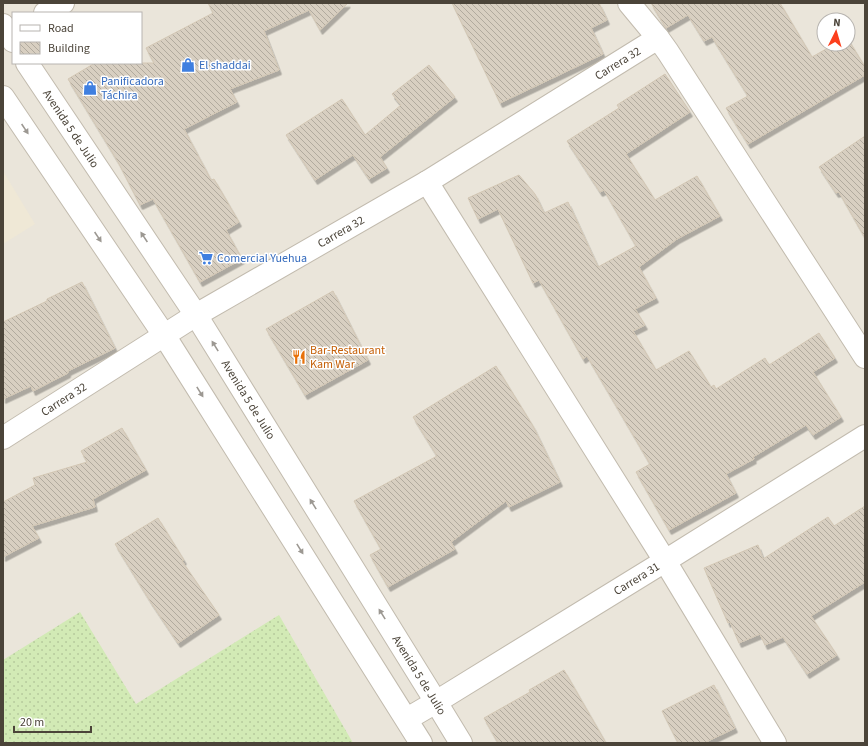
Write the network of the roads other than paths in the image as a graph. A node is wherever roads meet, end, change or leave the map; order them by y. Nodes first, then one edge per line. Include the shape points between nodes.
1 (63, 3) edge
2 (629, 3) edge
3 (47, 12) edge
4 (658, 38) junction
5 (28, 64) edge
6 (3, 97) edge
7 (427, 182) junction
8 (196, 314) junction
9 (164, 335) junction
10 (865, 357) edge
11 (865, 436) edge
12 (3, 438) edge
13 (665, 560) junction
14 (436, 702) junction
15 (407, 719) junction
16 (421, 743) edge
17 (461, 743) edge
18 (775, 743) edge

1 - 3 street
2 - 4 street
4 - 7 street, Carrera 32
4 - 10 street
8 -> 5 street, Avenida 5 de Julio
6 -> 9 street
7 - 8 street, Carrera 32
7 - 13 street
8 - 9 street, Carrera 32
14 -> 8 street, Avenida 5 de Julio
9 - 12 street, Carrera 32
9 -> 15 street
11 - 13 street, Carrera 31
13 - 14 street, Carrera 31
13 - 18 street
14 - 15 street, Carrera 31
14 - 17 street, Avenida 5 de Julio
15 - 16 street

